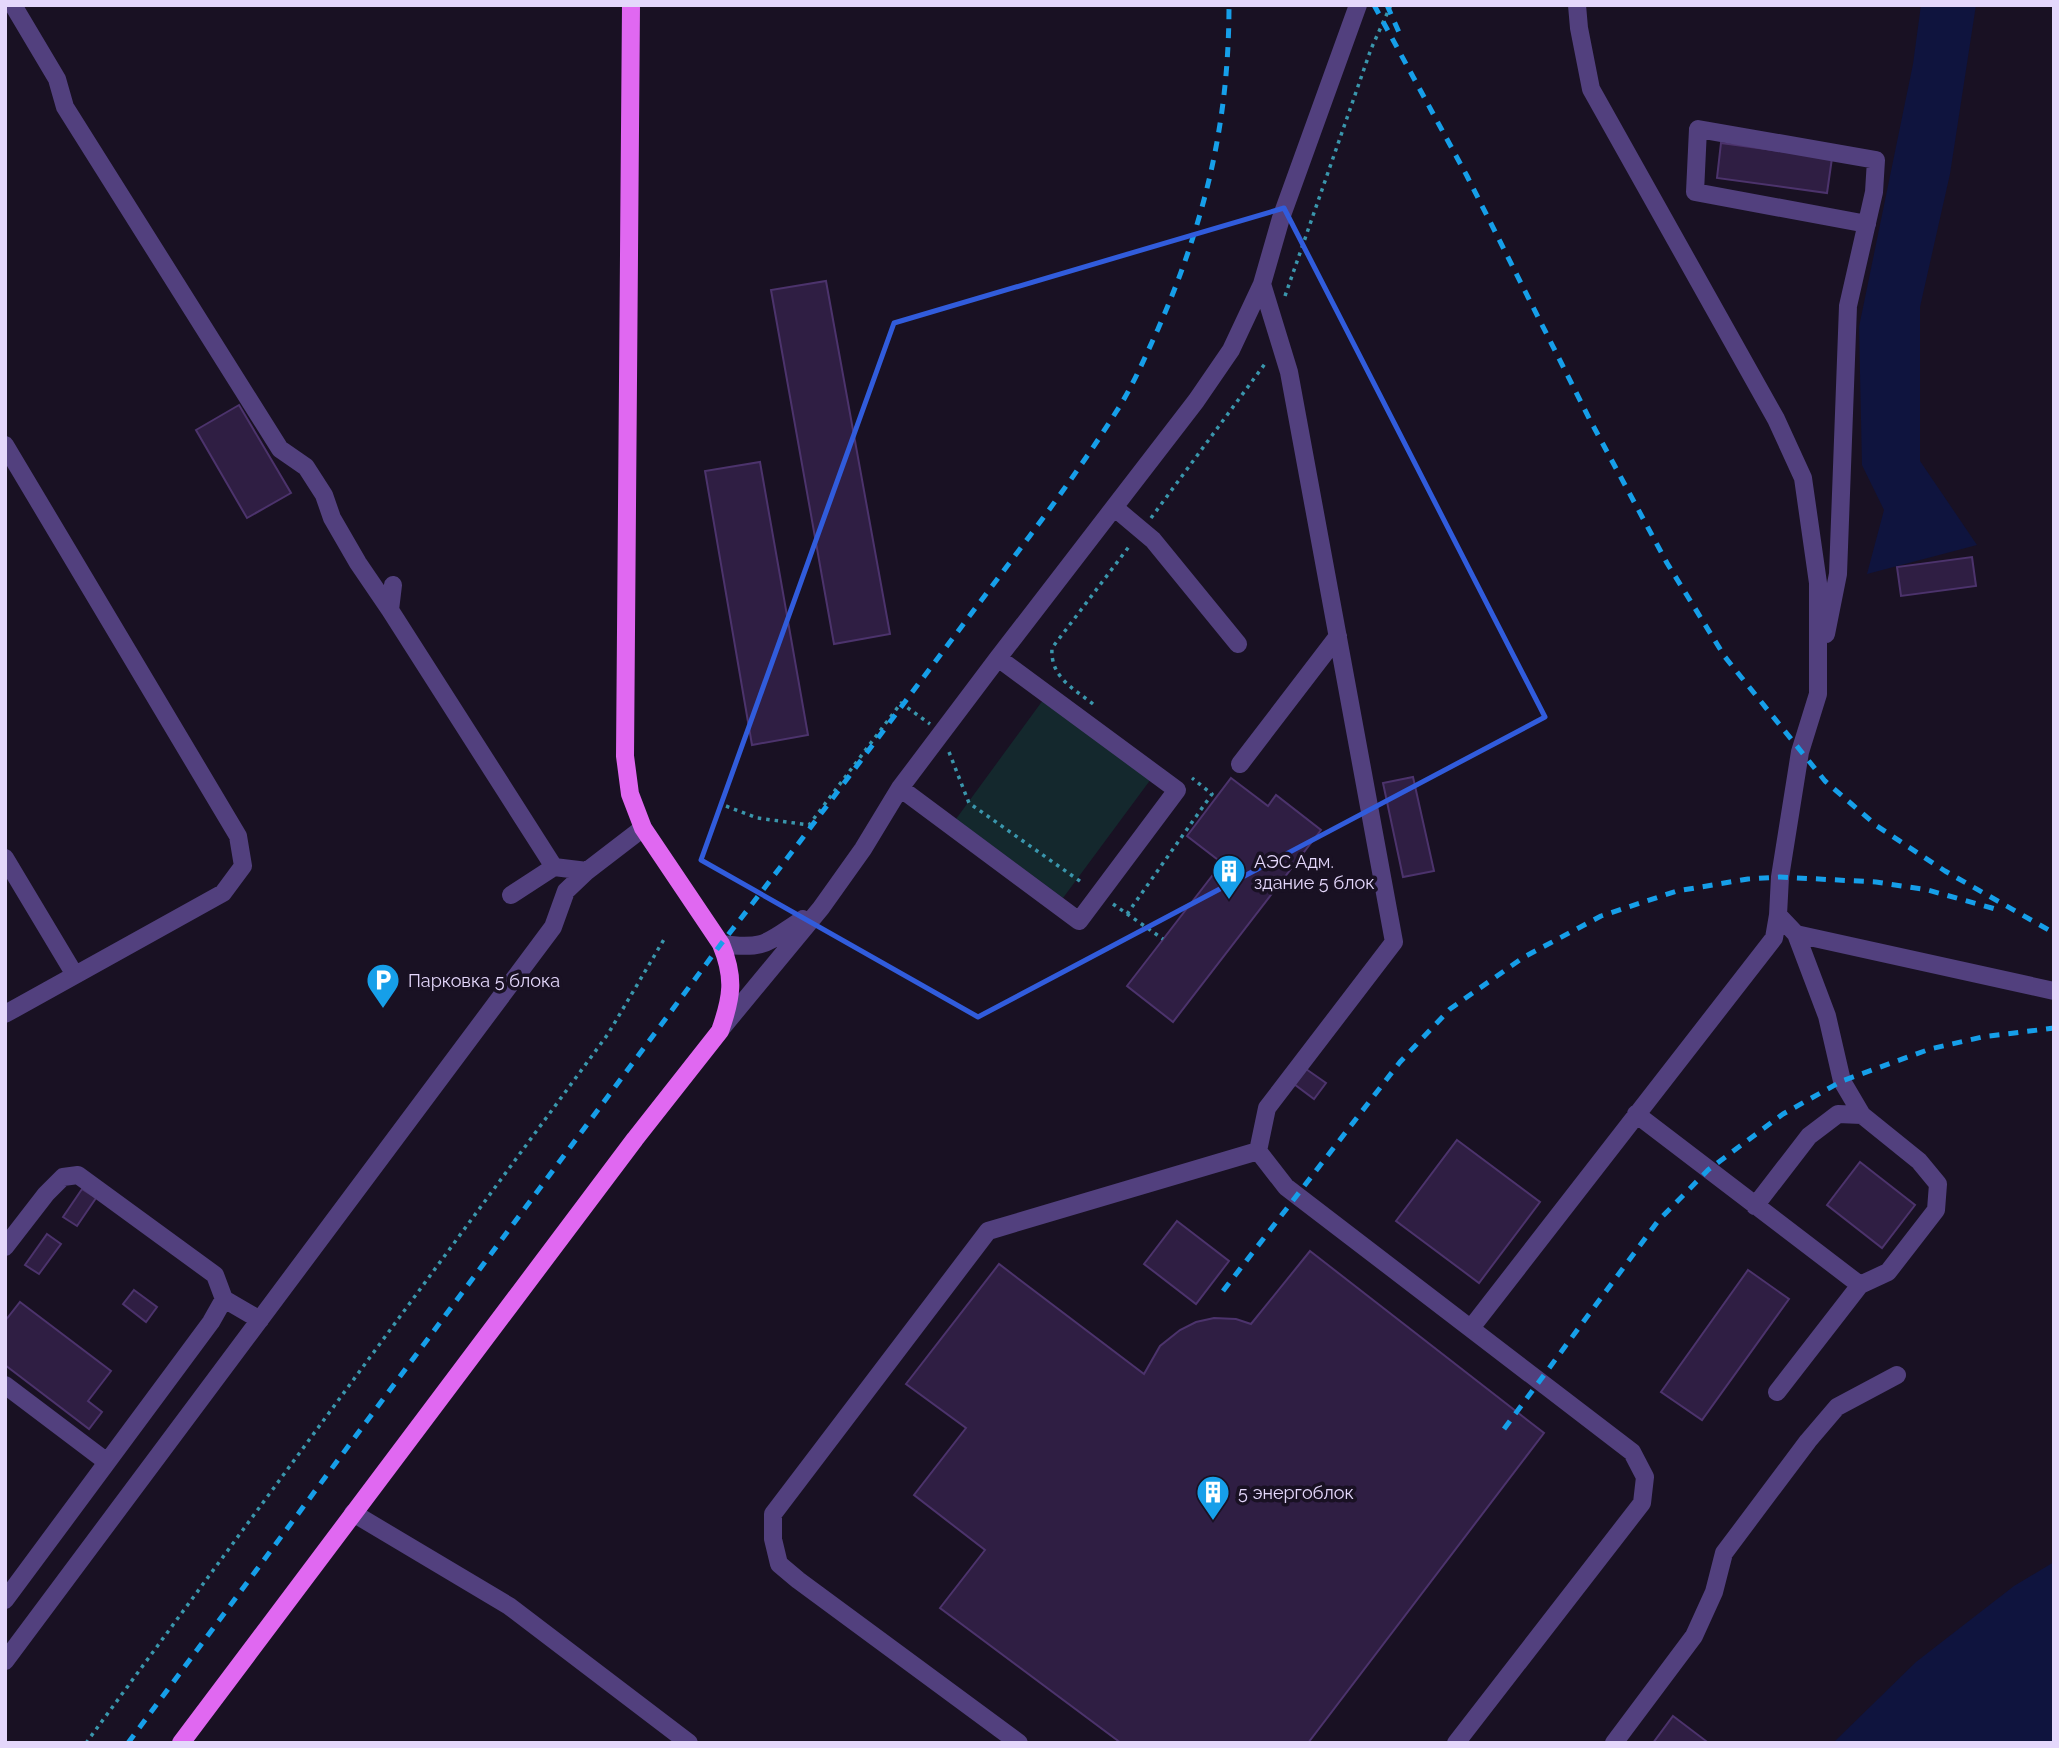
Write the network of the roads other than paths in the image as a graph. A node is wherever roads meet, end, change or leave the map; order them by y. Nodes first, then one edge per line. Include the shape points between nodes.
1 (13, 5) edge
2 (631, 5) edge
3 (1358, 5) edge
4 (1577, 5) edge
5 (1867, 224) junction
6 (1262, 284) junction
7 (5, 445) edge
8 (1115, 508) junction
9 (393, 585) dead end
10 (390, 610) junction
11 (1338, 636) junction
12 (1238, 644) dead end
13 (998, 658) junction
14 (1818, 672) junction
15 (1240, 764) dead end
16 (900, 788) junction
17 (643, 828) junction
18 (5, 858) edge
19 (554, 867) junction
20 (587, 871) junction
21 (511, 895) dead end
22 (821, 908) junction
23 (1778, 915) junction
24 (1796, 934) junction
25 (721, 944) junction
26 (75, 975) junction
27 (2054, 991) edge
28 (5, 1014) edge
29 (720, 1031) junction
30 (1636, 1114) junction
31 (1862, 1115) junction
32 (1258, 1151) junction
33 (1755, 1206) junction
34 (5, 1247) edge
35 (1860, 1285) junction
36 (224, 1299) junction
37 (260, 1320) junction
38 (1471, 1328) junction
39 (1897, 1375) dead end
40 (5, 1385) edge
41 (1777, 1392) dead end
42 (107, 1462) junction
43 (353, 1513) junction
44 (5, 1600) edge
45 (5, 1661) edge
46 (181, 1743) edge
47 (690, 1743) edge
48 (1019, 1743) edge
49 (1456, 1743) edge
50 (1614, 1743) edge

1 - 10 lane via 57,79 65,107 280,449 312,476 358,563
2 - 17 main road via 625,757 629,794
3 - 6 lane via 1281,218
4 - 14 lane via 1591,89 1776,419 1803,478 1818,583
5 - 5 lane via 1876,160 1698,129 1695,192
5 - 14 lane via 1848,306 1838,574
6 - 8 lane via 1231,350
6 - 11 lane via 1289,372
7 - 26 lane via 238,836 243,866 223,893
8 - 12 lane via 1153,540
8 - 13 lane
9 - 10 lane
10 - 19 lane
11 - 15 lane
11 - 32 lane via 1394,942 1267,1108
13 - 16 lane
13 - 16 lane via 1177,790 1079,921
14 - 23 lane via 1818,694 1798,764
16 - 22 lane
17 - 20 lane
17 - 25 main road
18 - 26 lane
19 - 20 lane
19 - 21 lane
20 - 37 lane via 566,891 553,927
22 - 25 lane via 760,946
22 - 29 lane
23 - 24 lane
23 - 30 lane via 1774,938
24 - 27 lane
24 - 31 lane via 1827,1016 1842,1081
25 - 29 main road via 732,986
26 - 28 lane
29 - 43 main road
30 - 33 lane
30 - 38 lane
31 - 33 lane via 1838,1114 1809,1136
31 - 35 lane via 1919,1161 1938,1184 1936,1210 1896,1262 1888,1272
32 - 38 lane via 1286,1186
32 - 48 lane via 988,1231 773,1514 779,1564
33 - 35 lane
34 - 36 lane via 46,1194 64,1177 78,1175 215,1275
35 - 41 lane
36 - 37 lane
36 - 42 lane
37 - 45 lane
38 - 49 lane via 1632,1452 1645,1477 1642,1503
39 - 50 lane via 1837,1407 1808,1441 1724,1553 1714,1592 1694,1636
40 - 42 lane
42 - 44 lane
43 - 46 main road
43 - 47 lane via 509,1606

